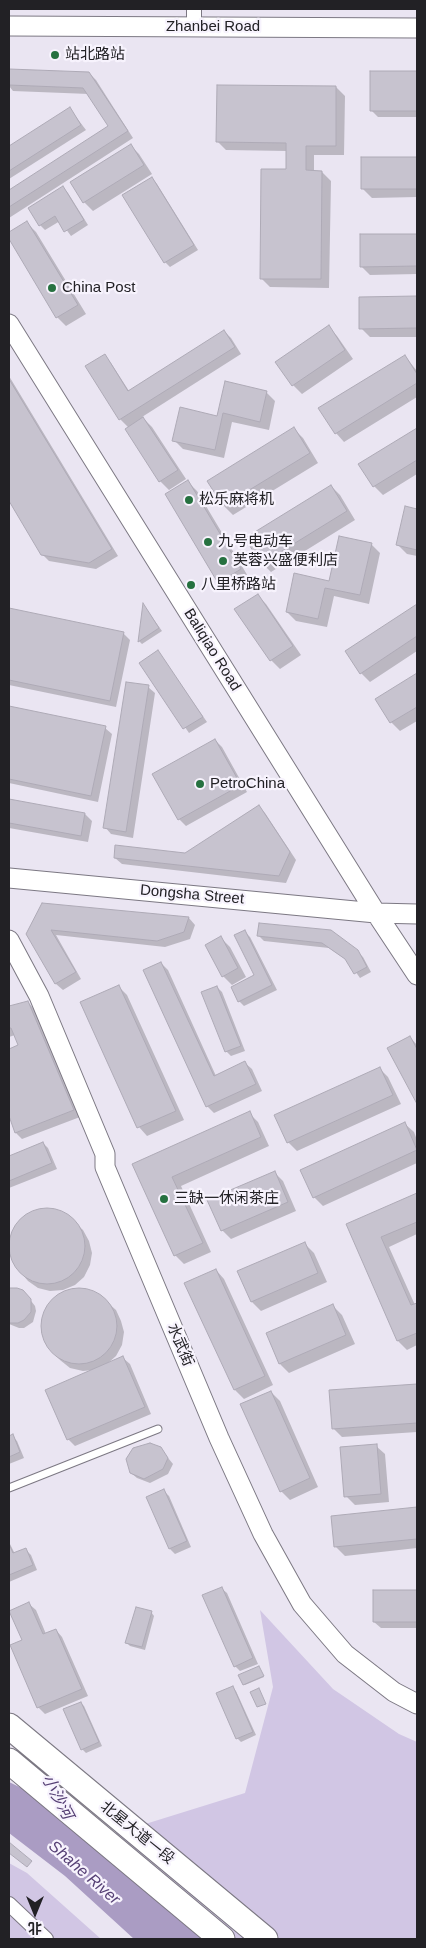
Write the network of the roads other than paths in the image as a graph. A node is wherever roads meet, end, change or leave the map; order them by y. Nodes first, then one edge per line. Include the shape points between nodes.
1 (194, 18) edge
2 (9, 26) edge
3 (417, 28) edge
4 (9, 324) edge
5 (9, 878) edge
6 (376, 913) junction
7 (417, 914) edge
8 (9, 940) edge
9 (417, 975) edge
10 (158, 1430) dead end
11 (9, 1488) edge
12 (417, 1704) edge
13 (9, 1726) edge
14 (9, 1761) edge
15 (9, 1904) edge
16 (46, 1939) edge
17 (222, 1939) edge
18 (265, 1939) edge

1 - 2 street, Zhanbei Road
1 - 3 street, Zhanbei Road
4 - 6 street, Baliqiao Road
5 - 6 street, Dongsha Street
6 - 7 street, Dongsha Street
6 - 9 street, Baliqiao Road
8 - 12 street, 水武街 via 39,996 105,1154 105,1167 263,1534 302,1604 345,1654 394,1692
10 - 11 lane
13 - 18 highway, 北星大道一段
14 - 17 highway, 北星大道一段
15 - 16 street

